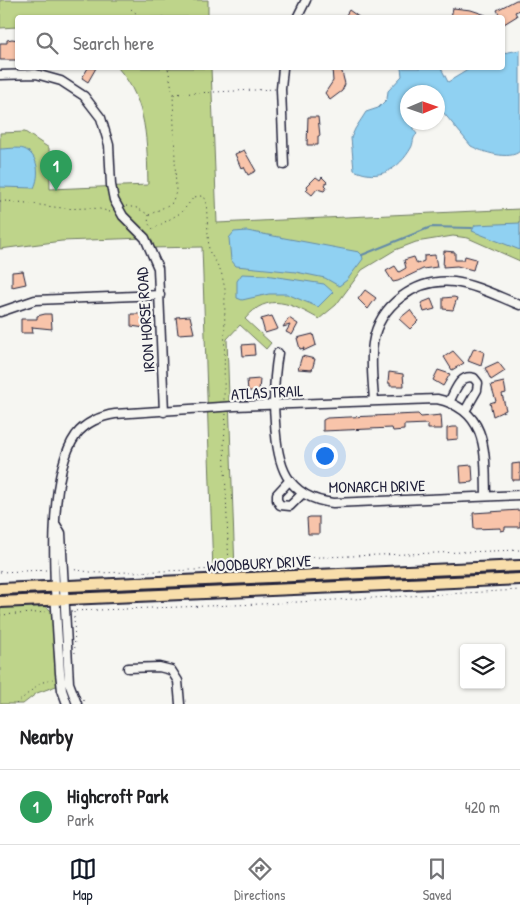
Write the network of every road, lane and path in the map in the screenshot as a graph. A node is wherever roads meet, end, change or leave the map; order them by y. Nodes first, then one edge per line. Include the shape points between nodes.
1 (306, 0) edge
2 (130, 9) dead end
3 (138, 15) edge
4 (298, 15) edge
5 (168, 70) edge
6 (283, 70) edge
7 (0, 75) edge
8 (281, 89) junction
9 (174, 94) junction
10 (284, 165) dead end
11 (0, 201) edge
12 (125, 207) dead end
13 (111, 212) dead end
14 (149, 215) junction
15 (160, 295) junction
16 (520, 305) edge
17 (0, 312) edge
18 (278, 353) dead end
19 (374, 401) junction
20 (449, 402) junction
21 (224, 403) dead end
22 (274, 405) junction
23 (465, 411) junction
24 (164, 412) junction
25 (227, 415) dead end
26 (289, 481) junction
27 (303, 493) junction
28 (520, 495) edge
29 (486, 496) junction
30 (520, 550) edge
31 (520, 566) edge
32 (229, 568) junction
33 (66, 569) dead end
34 (49, 570) dead end
35 (0, 572) edge
36 (520, 579) edge
37 (60, 587) junction
38 (0, 589) edge
39 (520, 590) edge
40 (61, 599) junction
41 (0, 602) edge
42 (0, 615) edge
43 (52, 618) dead end
44 (75, 664) dead end
45 (128, 668) dead end
46 (55, 678) dead end
47 (81, 696) dead end
48 (16, 704) edge
49 (67, 704) edge
50 (77, 704) edge
51 (86, 704) edge
52 (180, 704) edge

1 - 4 street
2 - 3 path
5 - 9 path
6 - 8 street
7 - 15 street, IRON HORSE ROAD via 47,76 73,88 93,106 106,130 114,200 150,248 158,268
8 - 9 path
8 - 10 street
9 - 14 path via 175,198 168,206
11 - 13 path via 61,208 99,208
12 - 14 path via 137,208
14 - 21 path via 148,226 156,228 182,212 194,197 206,198 209,251 222,272 225,289
15 - 17 street via 35,300
15 - 24 street, IRON HORSE ROAD
16 - 19 street via 454,282 430,284 406,293 391,305 376,331 372,352
18 - 22 street, MONARCH DRIVE
19 - 20 street, ATLAS TRAIL via 432,399
19 - 22 street, ATLAS TRAIL
20 - 23 street, ATLAS TRAIL
20 - 23 street via 463,379 468,376 474,378 478,383 477,390
22 - 24 street, ATLAS TRAIL
22 - 26 street, MONARCH DRIVE via 277,458
23 - 29 street, ATLAS TRAIL via 482,436
24 - 37 street, ATLAS TRAIL via 111,414 94,421 78,433 71,444 58,494 56,525 61,533
25 - 32 path via 224,443
26 - 27 street, MONARCH DRIVE
26 - 27 street via 278,494 280,505 290,506
27 - 29 street, MONARCH DRIVE via 332,503
28 - 29 street, MONARCH DRIVE
30 - 32 path via 266,559 247,561
31 - 37 main road, WOODBURY DRIVE
32 - 33 path via 97,573
34 - 35 path
36 - 40 main road, WOODBURY DRIVE
37 - 38 main road, WOODBURY DRIVE
37 - 40 street, ATLAS TRAIL
39 - 44 path via 74,611
40 - 41 main road, WOODBURY DRIVE
40 - 49 street, ATLAS TRAIL via 60,684
40 - 50 street, ATLAS TRAIL via 69,683
42 - 43 path via 52,612
45 - 52 street via 171,670 178,681
46 - 48 path via 40,683
47 - 51 path

